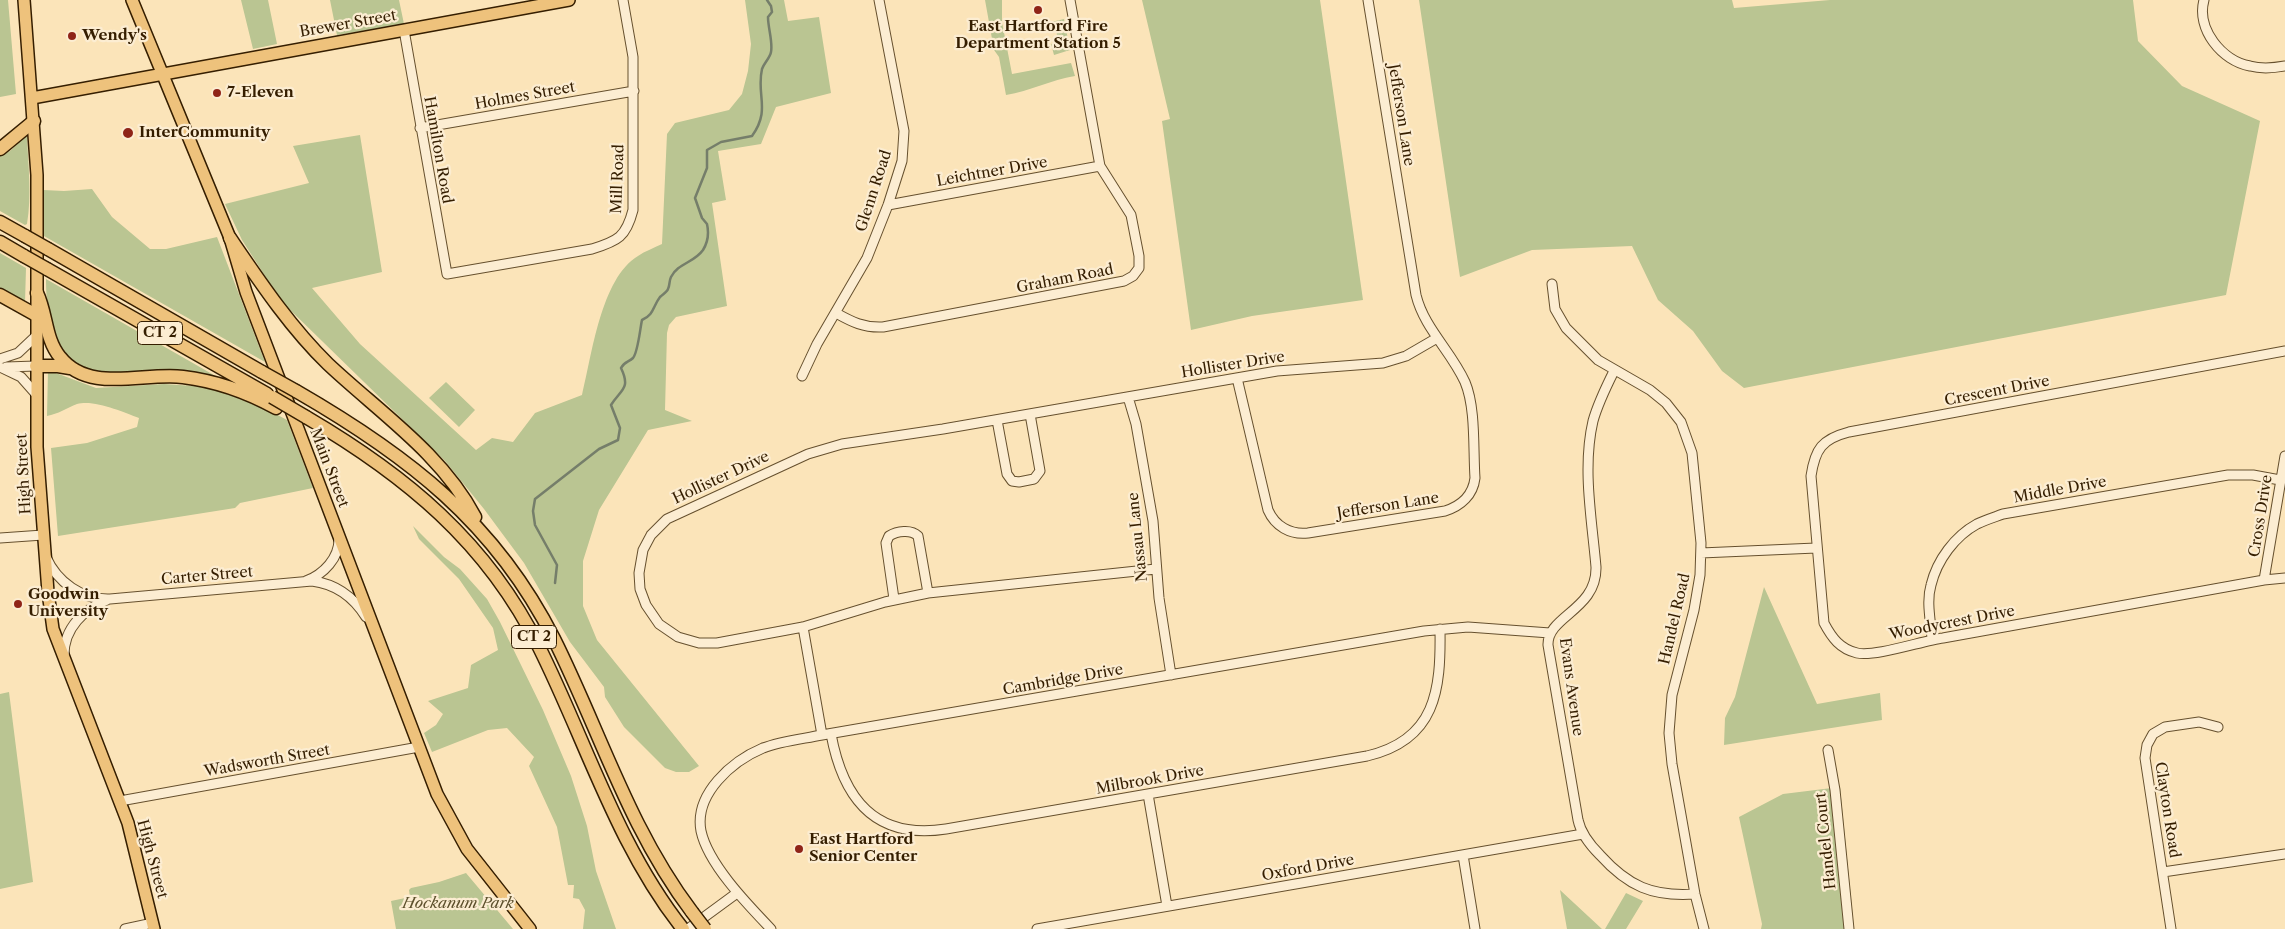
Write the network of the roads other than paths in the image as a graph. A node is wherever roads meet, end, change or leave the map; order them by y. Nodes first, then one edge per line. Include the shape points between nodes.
1 (24, 0) edge
2 (132, 0) edge
3 (569, 0) edge
4 (623, 0) edge
5 (879, 0) edge
6 (1070, 0) edge
7 (1368, 0) edge
8 (2204, 0) edge
9 (404, 30) junction
10 (2285, 66) edge
11 (162, 74) junction
12 (634, 91) junction
13 (32, 98) junction
14 (34, 120) junction
15 (420, 128) junction
16 (0, 149) edge
17 (1100, 166) junction
18 (888, 204) junction
19 (0, 222) edge
20 (230, 238) junction
21 (0, 242) edge
22 (447, 274) joint
23 (1552, 284) dead end
24 (36, 294) junction
25 (0, 295) edge
26 (836, 313) junction
27 (36, 315) junction
28 (36, 336) junction
29 (1437, 338) junction
30 (2285, 351) edge
31 (0, 359) edge
32 (36, 366) junction
33 (0, 367) edge
34 (72, 369) junction
35 (1614, 371) junction
36 (802, 376) dead end
37 (1237, 378) junction
38 (36, 394) junction
39 (1128, 397) junction
40 (274, 403) junction
41 (1030, 414) junction
42 (997, 420) junction
43 (2285, 456) edge
44 (2280, 480) junction
45 (481, 531) junction
46 (338, 534) junction
47 (43, 535) junction
48 (0, 538) edge
49 (1816, 548) junction
50 (44, 549) junction
51 (1701, 553) junction
52 (1156, 569) junction
53 (2285, 578) edge
54 (2264, 580) junction
55 (306, 581) junction
56 (928, 593) junction
57 (110, 599) junction
58 (894, 599) junction
59 (803, 627) junction
60 (1440, 629) junction
61 (374, 632) junction
62 (1550, 633) junction
63 (1932, 639) junction
64 (64, 657) junction
65 (1172, 675) junction
66 (2218, 727) dead end
67 (826, 735) junction
68 (419, 747) junction
69 (1828, 750) dead end
70 (1148, 794) junction
71 (120, 801) junction
72 (1583, 834) junction
73 (2285, 854) edge
74 (1463, 855) junction
75 (2164, 872) junction
76 (737, 893) junction
77 (1695, 894) junction
78 (1167, 906) junction
79 (153, 926) edge
80 (683, 927) edge
81 (125, 929) edge
82 (530, 929) edge
83 (705, 929) edge
84 (771, 929) edge
85 (1037, 929) edge
86 (1475, 929) edge
87 (1704, 929) edge
88 (1849, 929) edge
89 (2171, 929) edge

1 - 13 main road, High Street
2 - 11 main road, Main Street
3 - 9 main road, Brewer Street
4 - 12 street, Mill Road via 633,57
5 - 18 street, Glenn Road via 904,131 902,161
6 - 17 street, Graham Road
7 - 29 street, Jefferson Lane via 1416,295 1422,316
8 - 10 street via 2202,9 2207,32 2223,54 2249,66
9 - 11 main road, Brewer Street
9 - 15 street, Hamilton Road
11 - 13 main road, Brewer Street
11 - 20 main road, Main Street
12 - 15 street, Holmes Street
12 - 22 street, Mill Road via 633,210 630,225 622,237 592,249
13 - 14 main road, High Street
14 - 16 highway
14 - 24 main road, High Street
15 - 22 street, Hamilton Road
17 - 18 street, Leichtner Drive
17 - 26 street, Graham Road via 1131,215 1139,256 1133,276 1124,281 883,327 858,325
18 - 26 street, Glenn Road via 867,258
19 - 45 highway, CT 2, bridge via 296,391 394,452 441,490
20 - 45 highway via 278,308 306,341 409,436 443,472 468,505
20 - 46 main road, Main Street via 242,283
21 - 40 highway, CT 2, bridge
23 - 35 street, Handel Road via 1554,306 1562,321 1587,351
24 - 27 main road, High Street
24 - 34 highway via 52,346
25 - 27 highway
26 - 36 street, Glenn Road
27 - 28 main road, High Street
28 - 31 street via 18,353
28 - 32 main road, High Street
29 - 37 street, Hollister Drive via 1406,356 1383,363 1285,370
29 - 37 street, Jefferson Lane via 1468,391 1475,478 1465,500 1445,511 1308,533 1281,527 1267,507
30 - 49 street, Crescent Drive via 1834,436 1813,458 1810,476
32 - 33 street
32 - 34 highway
32 - 38 main road, High Street
33 - 38 street via 21,377
34 - 40 highway via 102,378 193,378
35 - 51 street, Handel Road via 1658,395 1683,426 1694,462
35 - 62 street, Evans Avenue via 1596,413 1589,449 1595,579 1584,601
37 - 39 street, Hollister Drive
38 - 47 main road, High Street
39 - 41 street, Hollister Drive
39 - 52 street, Nassau Lane via 1136,424 1153,521
40 - 80 highway, CT 2, bridge via 377,461 426,499 468,542 501,583 542,652 627,840 653,886
41 - 42 street, Hollister Drive
41 - 42 street via 1040,471 1036,478 1025,480 1013,481 1007,474
42 - 59 street, Hollister Drive via 852,442 813,452 679,512 659,526 646,545 639,573 641,593 655,619 674,635 692,642 711,643
43 - 44 street, Cross Drive
44 - 54 street, Cross Drive
44 - 63 street, Middle Drive via 2228,475 2003,514 1978,524 1954,542 1941,560 1931,585
45 - 83 highway, CT 2, bridge via 514,571 547,626 640,829 658,862
46 - 55 street, Carter Street via 339,547 332,562
46 - 61 main road, Main Street
47 - 48 street
47 - 50 main road, High Street
49 - 51 street
49 - 63 street, Woodycrest Drive via 1824,624 1844,648 1858,653 1876,652
50 - 57 street, Carter Street via 53,570 68,586 89,596
50 - 64 main road, High Street via 53,629
51 - 77 street, Handel Road via 1694,610 1674,686 1669,724 1671,755
52 - 56 street, Hollister Drive
52 - 65 street, Nassau Lane
53 - 54 street, Woodycrest Drive
54 - 63 street, Woodycrest Drive
55 - 57 street, Carter Street
55 - 61 street, Carter Street via 328,584 346,593 359,606
56 - 58 street, Hollister Drive
56 - 58 street via 918,536 911,531 895,533 886,543
57 - 64 street, Carter Street via 80,617 66,640
58 - 59 street, Hollister Drive
59 - 67 street, Milbrook Drive
60 - 62 street, Cambridge Drive via 1479,627
60 - 65 street, Cambridge Drive
60 - 70 street, Milbrook Drive via 1440,673 1433,702 1417,728 1394,746 1367,756
61 - 68 main road, Main Street
62 - 72 street, Evans Avenue via 1548,645
64 - 71 main road, High Street
65 - 67 street, Cambridge Drive
66 - 75 street, Clayton Road via 2198,722 2165,727 2153,734 2147,745 2145,758
67 - 70 street, Milbrook Drive via 850,791 859,804 881,822 904,830 939,830
67 - 76 street, Cambridge Drive via 780,743 757,751 730,769 707,796 700,823 704,841
68 - 71 street, Wadsworth Street
68 - 82 main road, Main Street via 440,801 459,838
69 - 88 street, Handel Court
70 - 78 street
71 - 79 main road, High Street
72 - 74 street, Oxford Drive
72 - 77 street, Evans Avenue via 1616,873 1635,885 1662,894
73 - 75 street
74 - 78 street, Oxford Drive
74 - 86 street
75 - 89 street, Clayton Road
76 - 80 street
76 - 84 street
77 - 87 street, Handel Road
78 - 85 street, Oxford Drive
79 - 81 street

